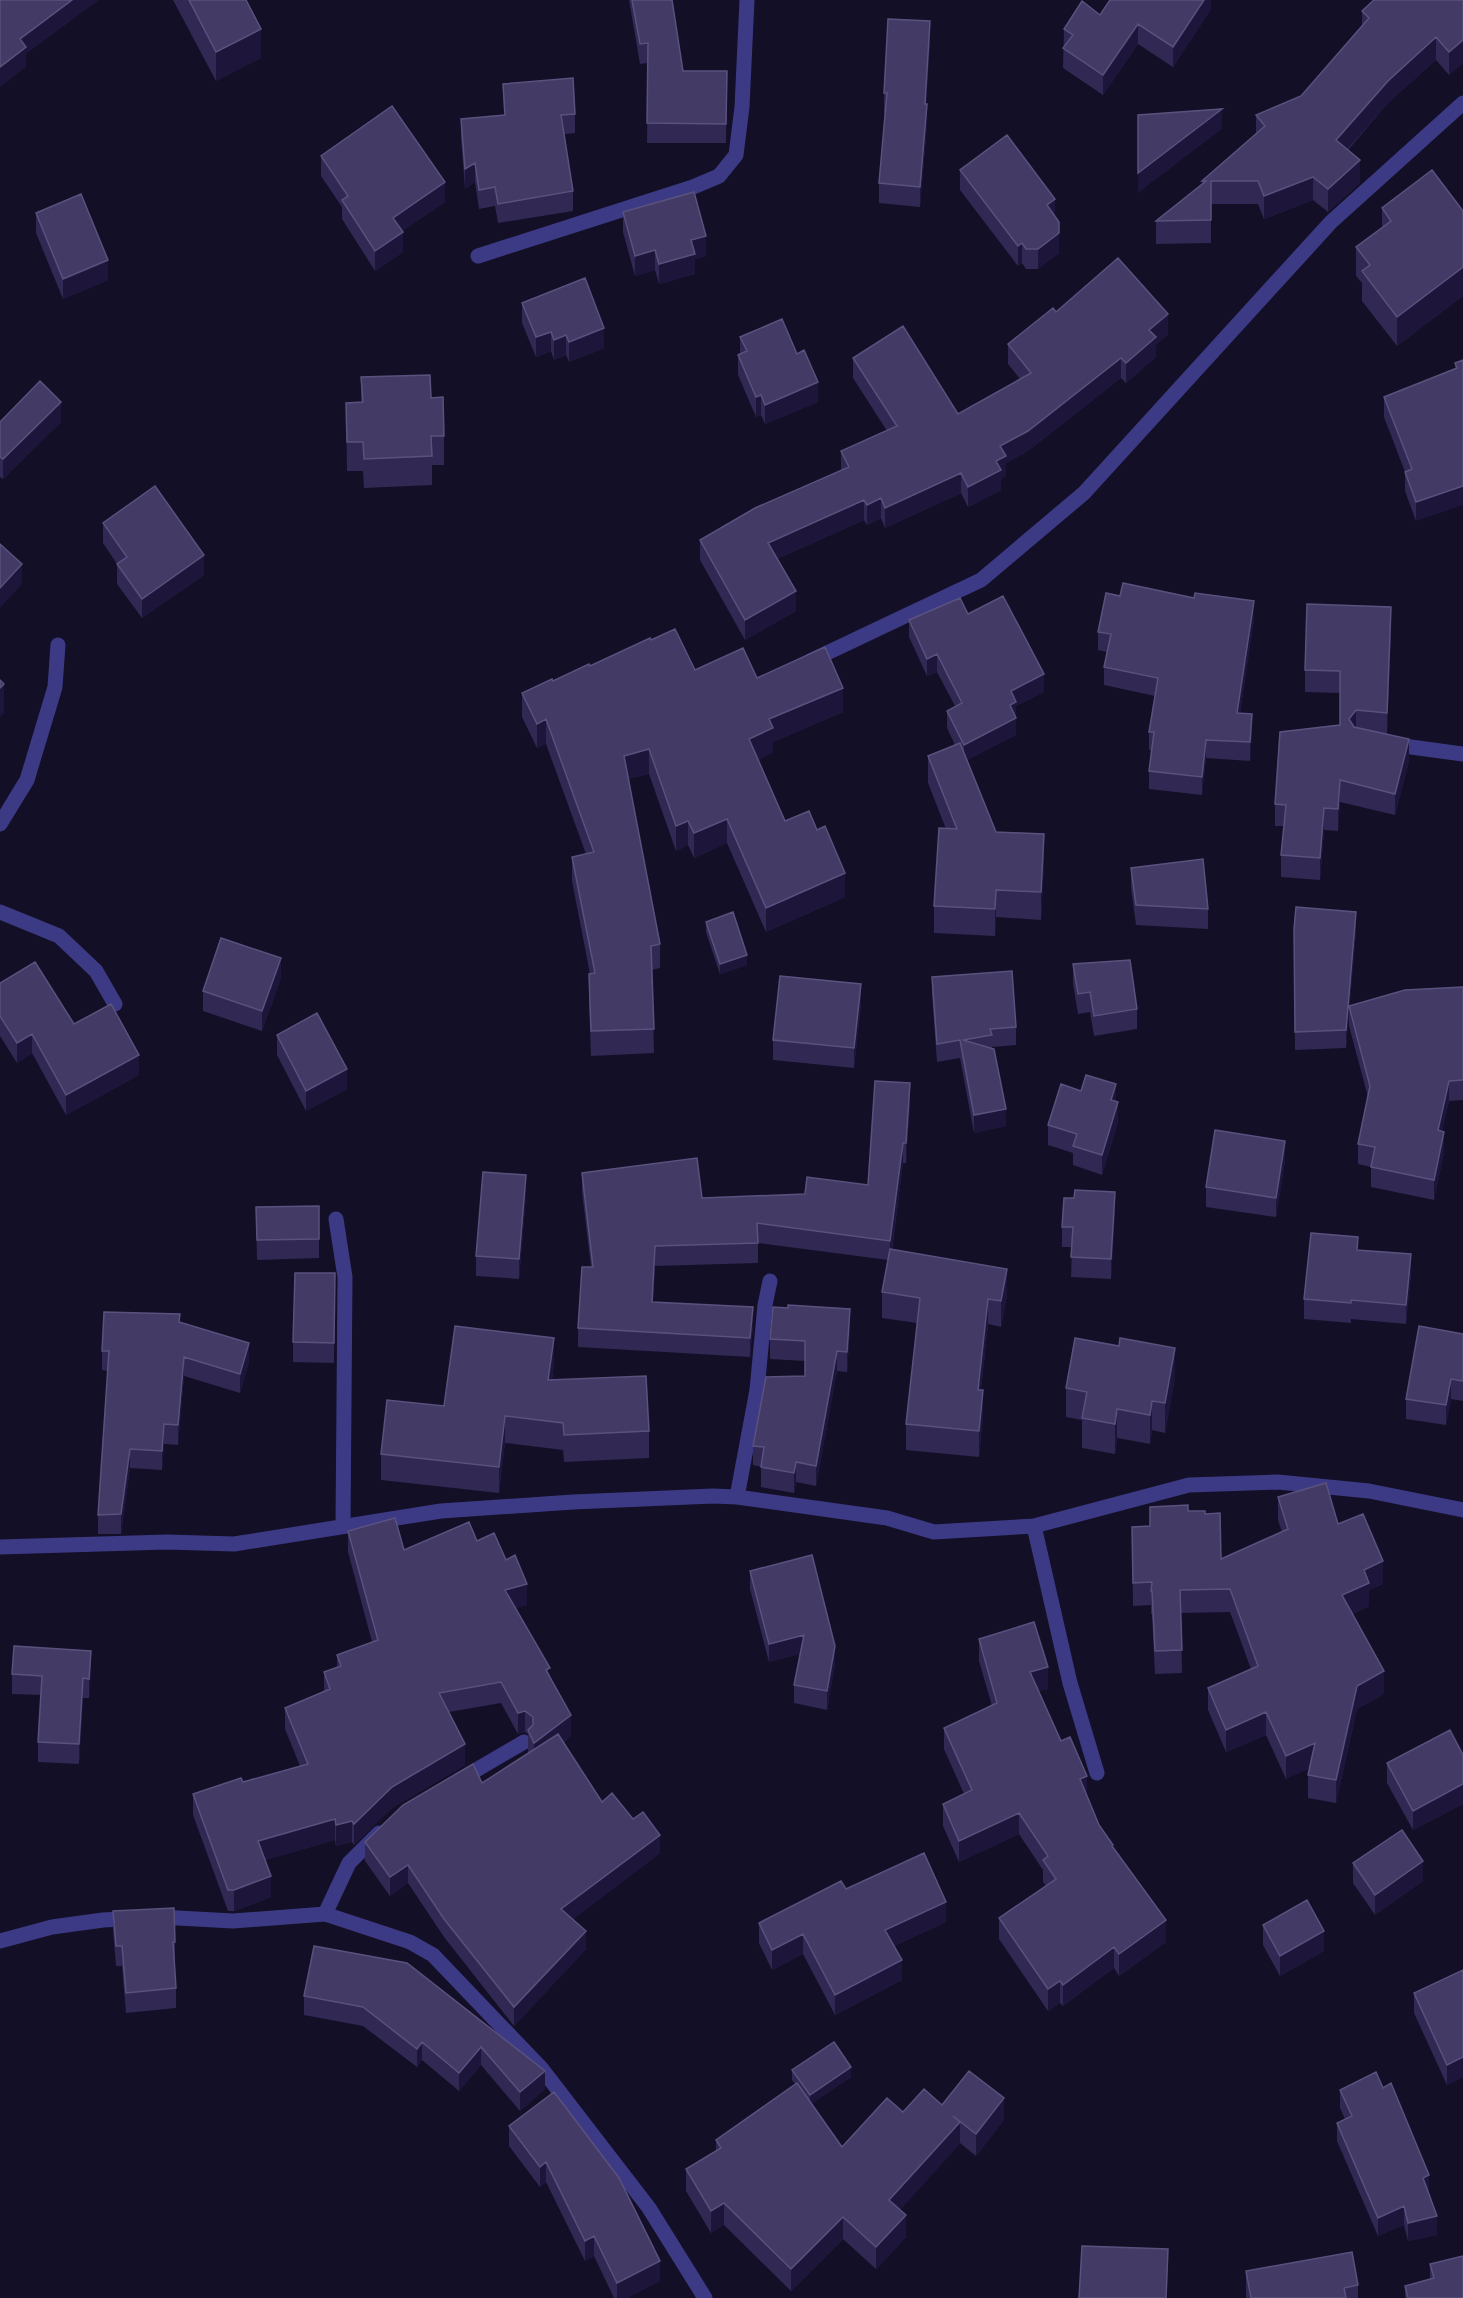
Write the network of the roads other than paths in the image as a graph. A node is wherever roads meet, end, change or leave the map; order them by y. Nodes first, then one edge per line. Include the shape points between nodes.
1 (747, 0) edge
2 (1463, 103) edge
3 (478, 256) dead end
4 (58, 645) dead end
5 (791, 670) edge
6 (1370, 742) edge
7 (1463, 754) edge
8 (0, 824) edge
9 (0, 912) edge
10 (115, 1004) dead end
11 (336, 1219) dead end
12 (770, 1281) dead end
13 (737, 1497) junction
14 (1463, 1510) edge
15 (343, 1525) junction
16 (1034, 1526) junction
17 (0, 1546) edge
18 (524, 1742) dead end
19 (1097, 1773) dead end
20 (446, 1788) edge
21 (389, 1824) edge
22 (325, 1914) junction
23 (0, 1941) edge
24 (705, 2298) edge

1 - 3 street via 736,156 719,176
2 - 5 street via 1331,222 1076,501 981,580
4 - 8 street via 55,687 27,780
6 - 7 street
9 - 10 street via 59,936 96,972
11 - 15 street via 345,1277
12 - 13 street via 757,1390
13 - 15 street via 453,1510
13 - 16 street via 887,1518 934,1533
14 - 16 street via 1369,1491 1278,1482 1189,1485
15 - 17 street via 234,1544
16 - 19 street via 1070,1683
18 - 20 street
21 - 22 street via 349,1863
22 - 23 street via 233,1920 103,1920 52,1927
22 - 24 street via 410,1942 433,1954 542,2069 649,2208

